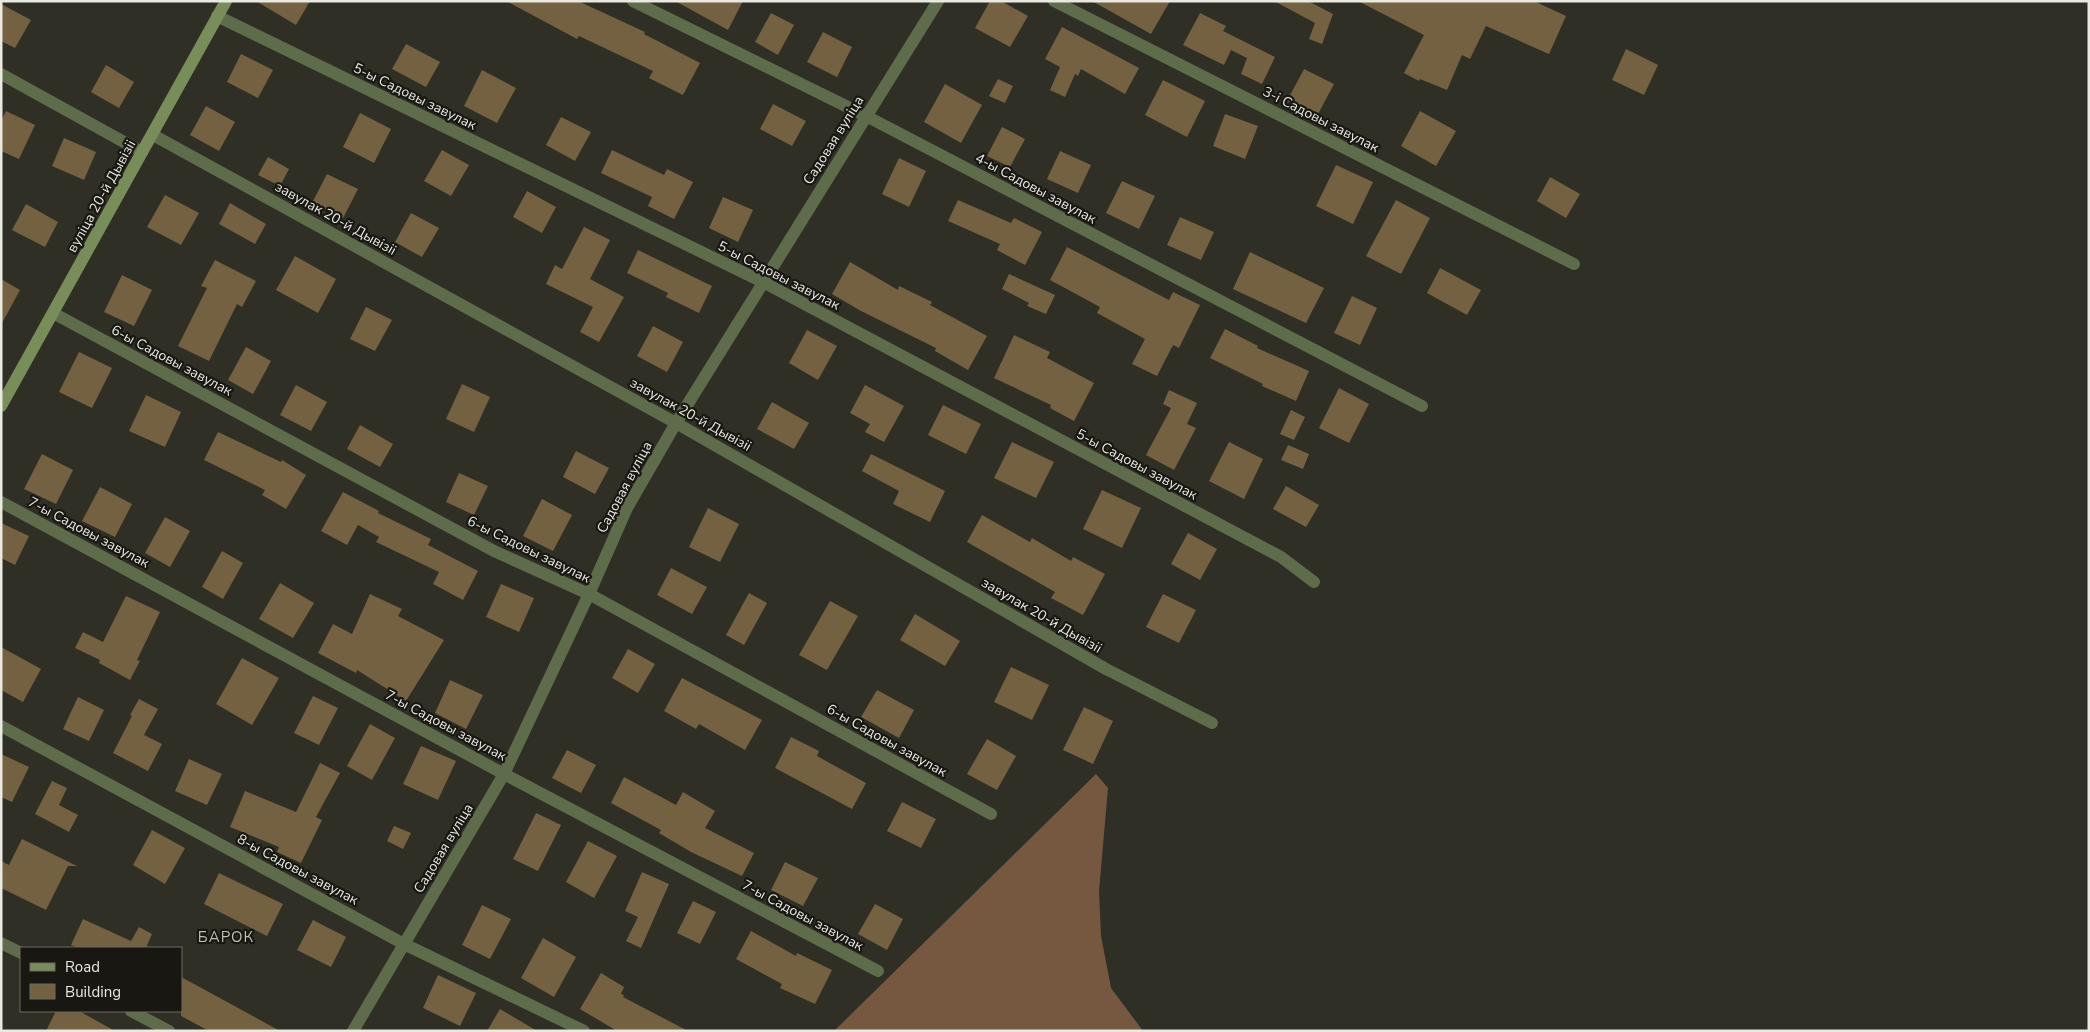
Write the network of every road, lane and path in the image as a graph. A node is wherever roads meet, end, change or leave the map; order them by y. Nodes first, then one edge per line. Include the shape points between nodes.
1 (226, 1) edge
2 (633, 1) edge
3 (938, 1) edge
4 (1054, 1) edge
5 (218, 16) junction
6 (1, 74) edge
7 (866, 116) junction
8 (153, 135) junction
9 (142, 152) junction
10 (1574, 264) dead end
11 (763, 282) junction
12 (53, 313) junction
13 (1, 406) edge
14 (1422, 406) dead end
15 (676, 423) junction
16 (1, 502) edge
17 (1314, 582) dead end
18 (589, 594) junction
19 (1212, 723) dead end
20 (1, 726) edge
21 (504, 774) junction
22 (992, 814) dead end
23 (1, 942) edge
24 (404, 944) junction
25 (20, 952) edge
26 (878, 971) dead end
27 (133, 1012) edge
28 (170, 1031) edge
29 (353, 1031) edge
30 (584, 1031) edge

1 - 5 street, вуліца 20-й Дывізіі
2 - 7 street, 4-ы Садовы завулак
3 - 7 street, Садовая вуліца
4 - 10 street, 3-і Садовы завулак
5 - 8 street, вуліца 20-й Дывізіі
5 - 11 street, 5-ы Садовы завулак
6 - 9 street
7 - 11 street, Садовая вуліца
7 - 14 street, 4-ы Садовы завулак
8 - 9 street, вуліца 20-й Дывізіі
8 - 15 street, завулак 20-й Дывізіі
9 - 12 street, вуліца 20-й Дывізіі
11 - 15 street, Садовая вуліца
11 - 17 street, 5-ы Садовы завулак via 1281,557
12 - 13 street, вуліца 20-й Дывізіі
12 - 18 street, 6-ы Садовы завулак via 494,551
15 - 18 street, Садовая вуліца via 627,508
15 - 19 street, завулак 20-й Дывізіі via 1098,664
16 - 21 street, 7-ы Садовы завулак
18 - 21 street, Садовая вуліца
18 - 22 street, 6-ы Садовы завулак
20 - 24 street, 8-ы Садовы завулак
21 - 24 street, Садовая вуліца
21 - 26 street, 7-ы Садовы завулак
23 - 25 street
24 - 29 street, Садовая вуліца
24 - 30 street, 8-ы Садовы завулак
27 - 28 street

